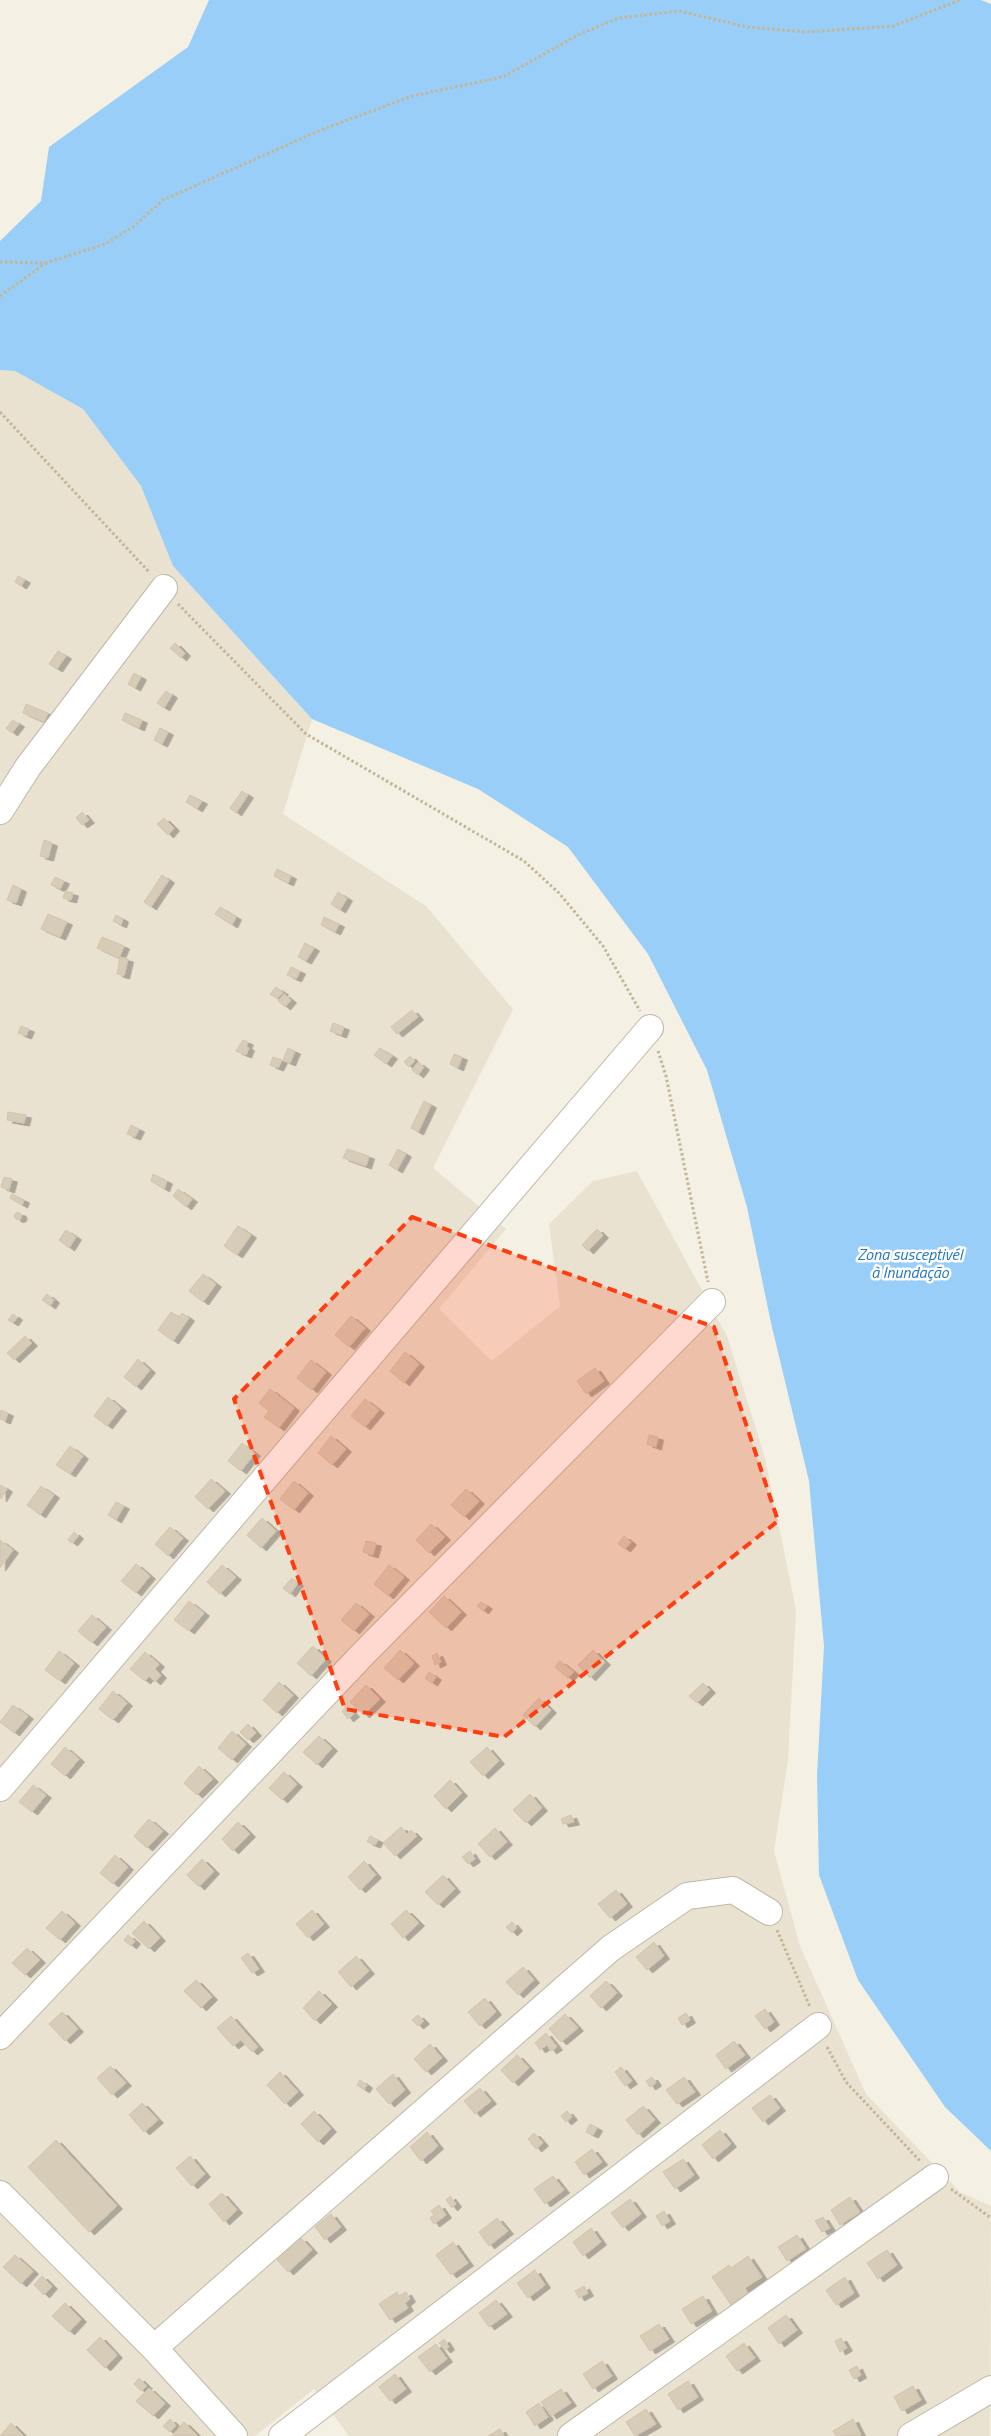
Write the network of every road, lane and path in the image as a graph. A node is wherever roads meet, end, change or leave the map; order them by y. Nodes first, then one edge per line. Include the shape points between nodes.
1 (960, 0) edge
2 (0, 262) edge
3 (46, 263) junction
4 (0, 296) edge
5 (0, 412) edge
6 (164, 588) junction
7 (0, 812) edge
8 (650, 1028) junction
9 (712, 1302) joint
10 (0, 1788) edge
11 (769, 1912) joint
12 (818, 2026) junction
13 (0, 2036) edge
14 (935, 2177) junction
15 (0, 2194) edge
16 (991, 2218) edge
17 (154, 2348) junction
18 (991, 2388) edge
19 (583, 2432) edge
20 (234, 2436) edge
21 (282, 2436) edge
22 (912, 2436) edge

1 - 3 path via 894,26 806,32 747,27 680,11 618,18 580,34 503,77 412,96 321,130 163,200 133,227 104,244
2 - 3 path
3 - 4 path
5 - 6 path
6 - 7 lane via 28,767
6 - 8 path via 306,734 524,862 559,893 603,946
8 - 9 path via 666,1076
8 - 10 lane
9 - 13 lane via 366,1652
11 - 12 path
11 - 17 lane via 733,1890 687,1896 611,1948
12 - 14 path via 830,2056 846,2082
12 - 21 lane
14 - 16 path
14 - 19 lane
15 - 17 lane
17 - 20 lane
18 - 22 lane

